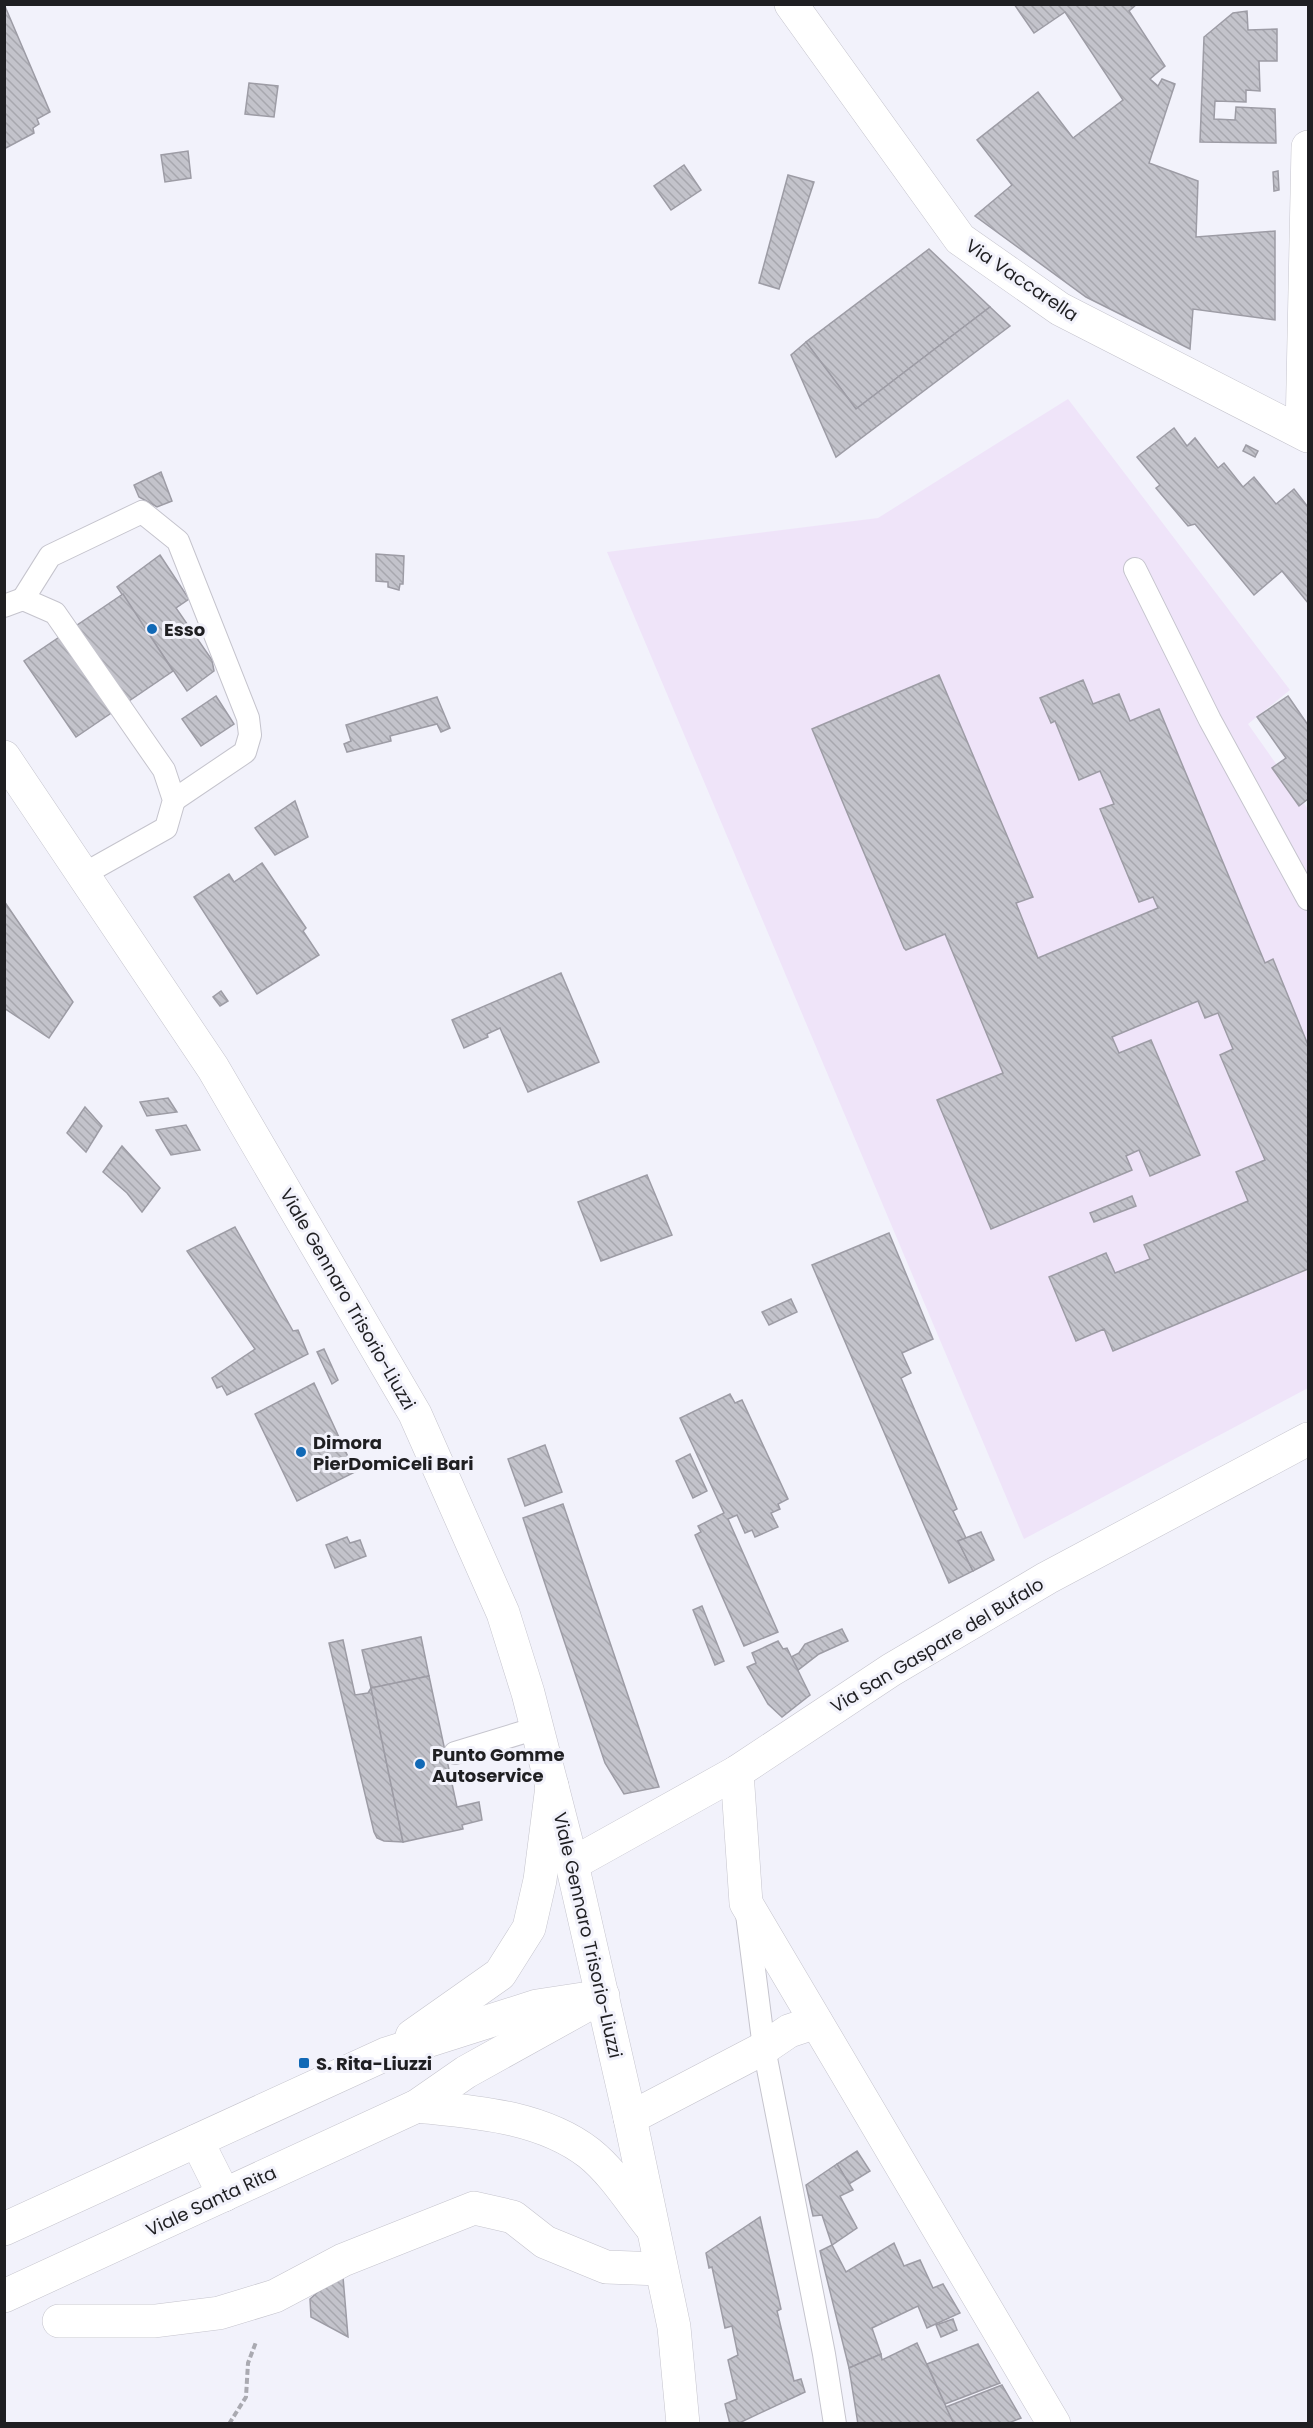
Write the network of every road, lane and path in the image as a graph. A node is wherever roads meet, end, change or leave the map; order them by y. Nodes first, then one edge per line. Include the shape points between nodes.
1 (791, 4) edge
2 (1308, 147) edge
3 (1308, 172) edge
4 (1305, 434) edge
5 (1135, 569) dead end
6 (14, 603) edge
7 (4, 757) edge
8 (174, 800) junction
9 (84, 874) junction
10 (1308, 899) edge
11 (1308, 1439) edge
12 (537, 1728) junction
13 (455, 1753) dead end
14 (737, 1772) junction
15 (552, 1786) junction
16 (572, 1864) junction
17 (746, 1903) junction
18 (603, 1996) junction
19 (816, 2022) junction
20 (764, 2048) junction
21 (386, 2054) junction
22 (417, 2106) junction
23 (630, 2118) junction
24 (197, 2141) junction
25 (224, 2195) junction
26 (652, 2228) junction
27 (4, 2229) edge
28 (661, 2269) junction
29 (4, 2296) edge
30 (275, 2296) junction
31 (59, 2321) dead end
32 (229, 2424) edge
33 (683, 2424) edge
34 (835, 2424) edge
35 (1054, 2424) edge

1 - 4 street, Via Vaccarella via 960,239 1059,309
2 - 3 street
3 - 4 street
5 - 10 lane via 1210,720
6 - 8 lane via 55,614 164,770
6 - 8 lane via 50,556 142,512 178,541 248,718 250,735 245,752
7 - 9 street, Viale Gennaro Trisorio-Liuzzi
8 - 9 lane via 166,828
9 - 12 street, Viale Gennaro Trisorio-Liuzzi via 213,1068 415,1414 503,1613
11 - 14 street, Via San Gaspare del Bufalo via 1038,1584 891,1670
12 - 13 lane
12 - 15 street, Viale Gennaro Trisorio-Liuzzi
14 - 16 street, Via San Gaspare del Bufalo
14 - 17 street
15 - 16 street, Viale Gennaro Trisorio-Liuzzi
15 - 21 street via 540,1880 529,1928 500,1974
16 - 18 street, Viale Gennaro Trisorio-Liuzzi
17 - 19 street
17 - 20 lane
18 - 21 street via 537,2006
18 - 22 street, Viale Santa Rita via 466,2072
18 - 23 street, Viale Gennaro Trisorio-Liuzzi
19 - 20 street via 789,2031
19 - 35 street
20 - 23 street
20 - 34 lane
21 - 24 street
22 - 25 street, Viale Santa Rita
22 - 26 street via 496,2115 548,2130 589,2153
23 - 26 street, Viale Gennaro Trisorio-Liuzzi
24 - 25 street
24 - 27 street
25 - 29 street, Viale Santa Rita
26 - 28 street, Viale Gennaro Trisorio-Liuzzi
28 - 30 street via 606,2267 545,2242 513,2217 474,2208 343,2259
28 - 33 street, Viale Gennaro Trisorio-Liuzzi via 674,2327
30 - 31 street via 219,2313 155,2321
30 - 32 path via 248,2363 246,2397

